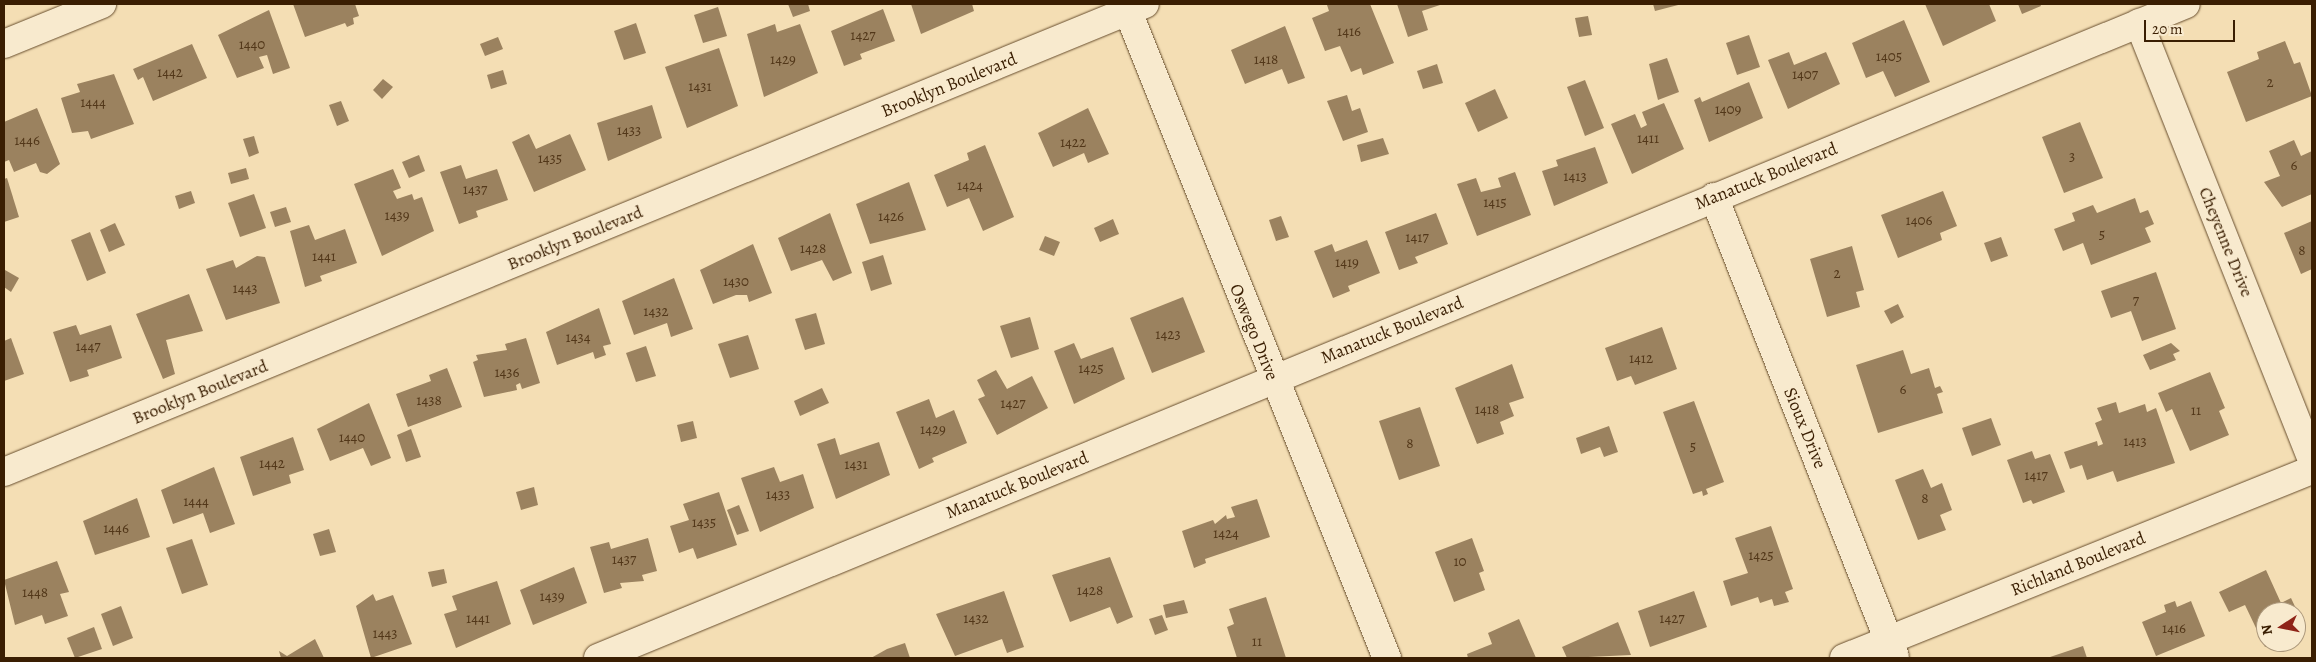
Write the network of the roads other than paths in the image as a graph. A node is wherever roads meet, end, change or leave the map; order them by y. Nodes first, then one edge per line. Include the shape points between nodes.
1 (102, 4) edge
2 (2186, 4) edge
3 (1132, 7) edge
4 (2139, 23) junction
5 (4, 44) edge
6 (1714, 197) junction
7 (1273, 379) junction
8 (2312, 461) edge
9 (2312, 470) edge
10 (4, 472) edge
11 (1893, 650) edge
12 (598, 658) edge
13 (1387, 658) edge
14 (1844, 658) edge

1 - 5 street
2 - 4 street, Manatuck Boulevard
3 - 7 street, Oswego Drive
3 - 10 street, Brooklyn Boulevard
4 - 6 street, Manatuck Boulevard
4 - 8 street, Cheyenne Drive
6 - 7 street, Manatuck Boulevard
6 - 11 street, Sioux Drive
7 - 12 street, Manatuck Boulevard
7 - 13 street, Oswego Drive
9 - 11 street, Richland Boulevard
11 - 14 street, Richland Boulevard

